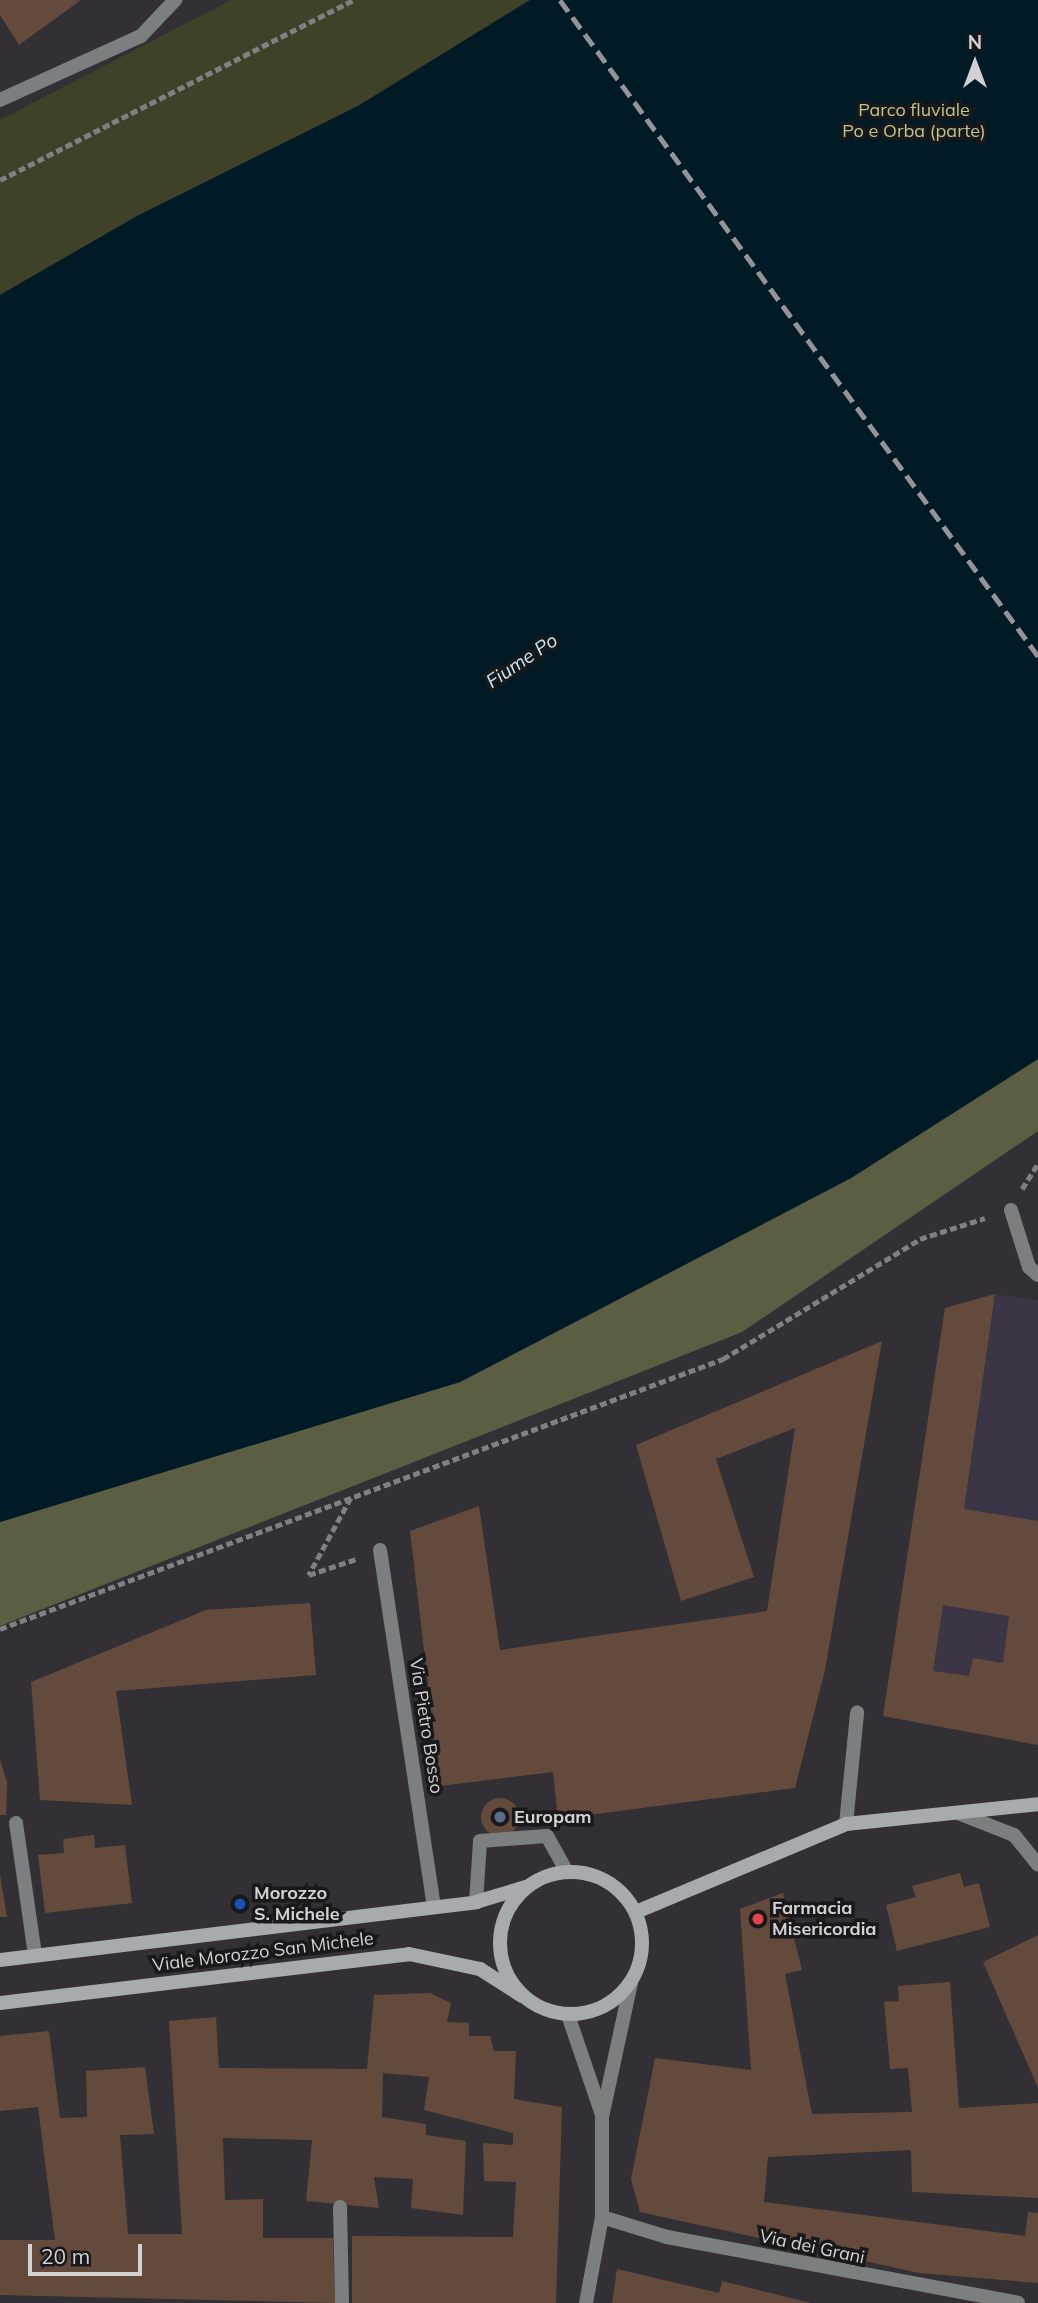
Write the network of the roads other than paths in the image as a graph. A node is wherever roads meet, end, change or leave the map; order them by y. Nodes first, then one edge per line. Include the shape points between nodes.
1 (175, 0) edge
2 (0, 100) edge
3 (1011, 1210) road end
4 (1038, 1275) edge
5 (380, 1550) road end
6 (857, 1713) dead end
7 (1038, 1804) edge
8 (946, 1811) junction
9 (16, 1823) dead end
10 (846, 1824) junction
11 (1036, 1857) edge
12 (567, 1872) junction
13 (526, 1887) junction
14 (476, 1902) junction
15 (434, 1907) junction
16 (636, 1912) junction
17 (35, 1955) junction
18 (0, 1959) edge
19 (631, 1983) junction
20 (522, 1996) junction
21 (0, 2003) edge
22 (568, 2015) junction
23 (603, 2117) junction
24 (340, 2207) dead end
25 (602, 2217) junction
26 (342, 2303) edge
27 (586, 2303) edge
28 (1018, 2303) edge

1 - 2 street via 141,36
3 - 4 street via 1029,1267
5 - 15 street, Via Pietro Bosso
6 - 10 street
7 - 8 main road
8 - 10 main road
8 - 11 street via 985,1819 1014,1835
9 - 17 street
10 - 16 main road
12 - 13 main road
12 - 14 street via 547,1836 480,1841
12 - 16 main road via 607,1881
13 - 14 main road, Viale Morozzo San Michele
13 - 20 main road via 510,1905 500,1941 507,1977
14 - 15 main road, Viale Morozzo San Michele
15 - 17 main road, Viale Morozzo San Michele
16 - 19 main road via 641,1960
17 - 18 main road, Viale Morozzo San Michele
19 - 22 main road via 592,2012
19 - 23 street
20 - 21 main road, Viale Morozzo San Michele via 480,1969 409,1954
20 - 22 main road
22 - 23 street
23 - 25 street
24 - 26 street
25 - 27 street
25 - 28 street, Via dei Grani via 667,2237

